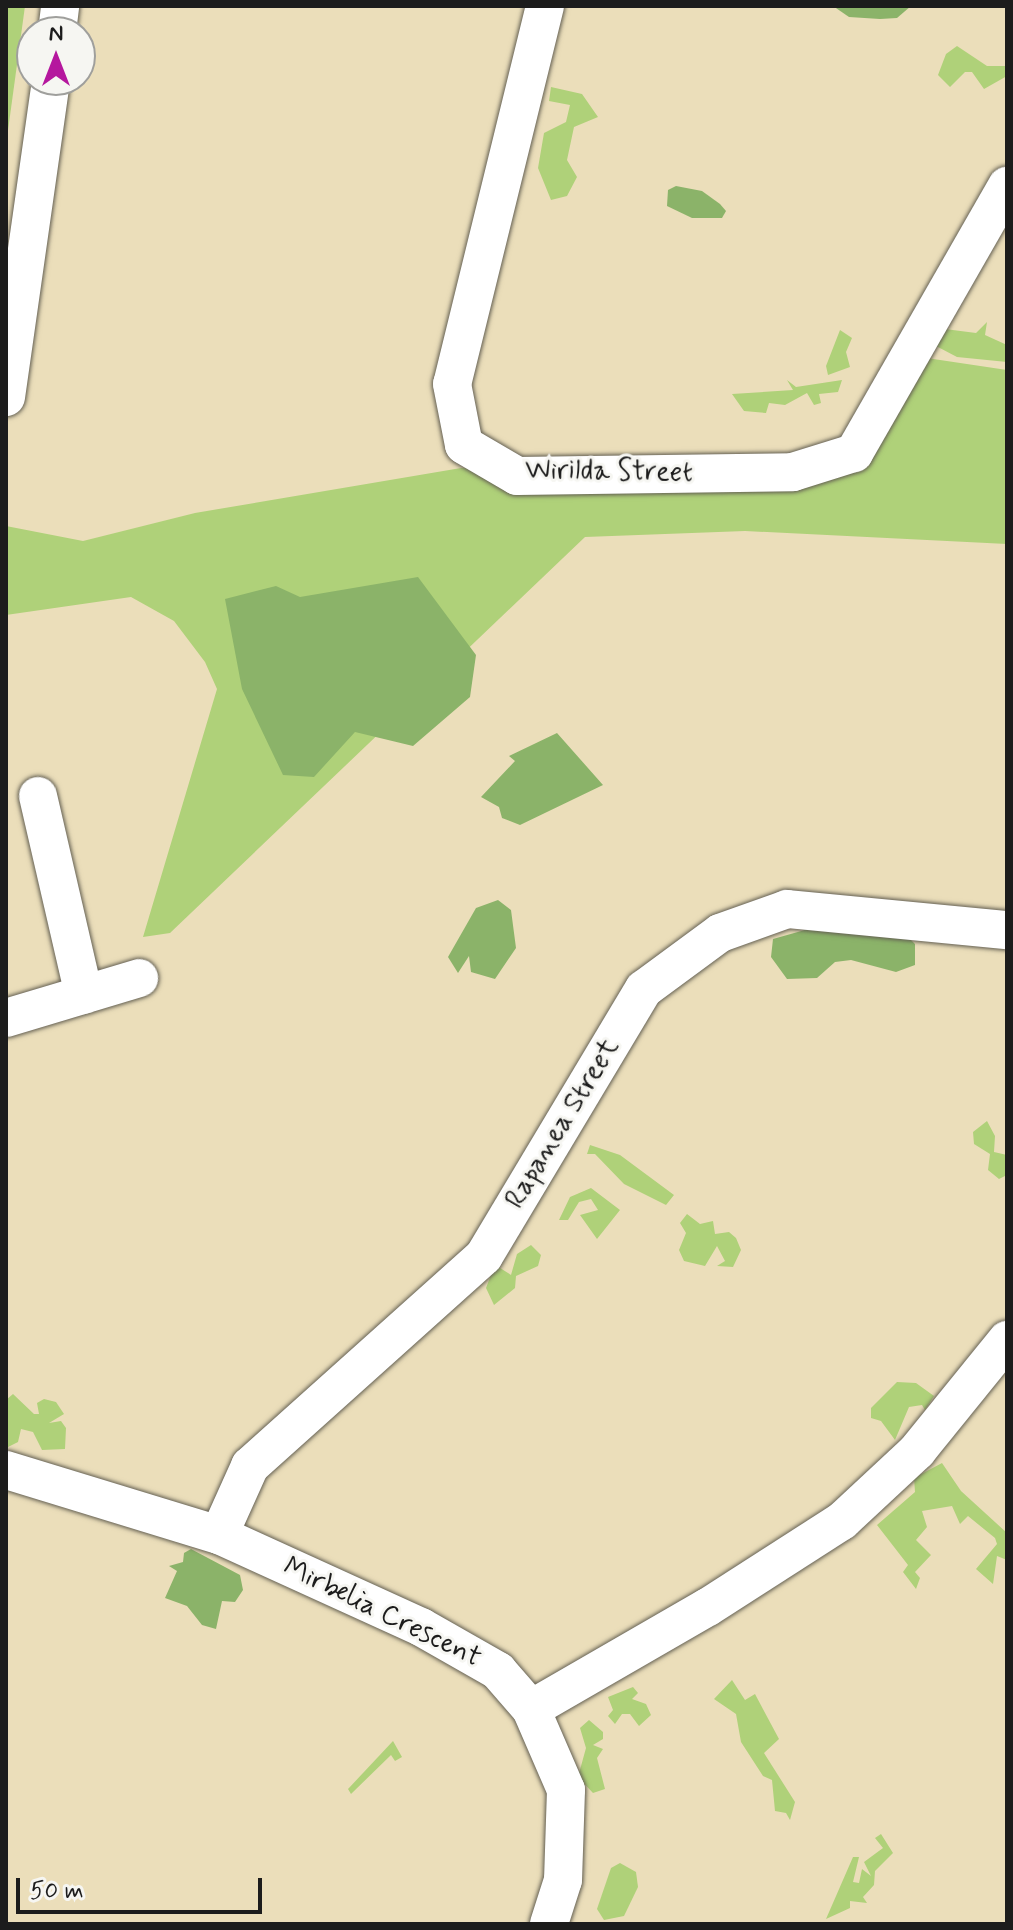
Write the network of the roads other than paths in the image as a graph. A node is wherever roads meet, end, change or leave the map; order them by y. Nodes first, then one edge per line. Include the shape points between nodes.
1 (545, 6) edge
2 (49, 96) edge
3 (1007, 186) edge
4 (6, 397) edge
5 (38, 796) dead end
6 (1007, 930) edge
7 (139, 978) dead end
8 (84, 995) junction
9 (6, 1018) edge
10 (1007, 1340) edge
11 (6, 1470) edge
12 (219, 1535) junction
13 (531, 1709) junction
14 (549, 1924) edge

1 - 3 street, Wirilda Street via 452,384 464,445 517,476 793,472 854,453
2 - 4 street
5 - 8 street
6 - 12 street, Rapanea Street via 787,909 720,933 644,989 484,1256 250,1466
7 - 8 street
8 - 9 street
10 - 13 street via 917,1451 842,1521 708,1607
11 - 12 street, Mirbelia Crescent
12 - 13 street, Mirbelia Crescent via 421,1627 498,1671
13 - 14 street, Mirbelia Crescent via 566,1790 563,1880

